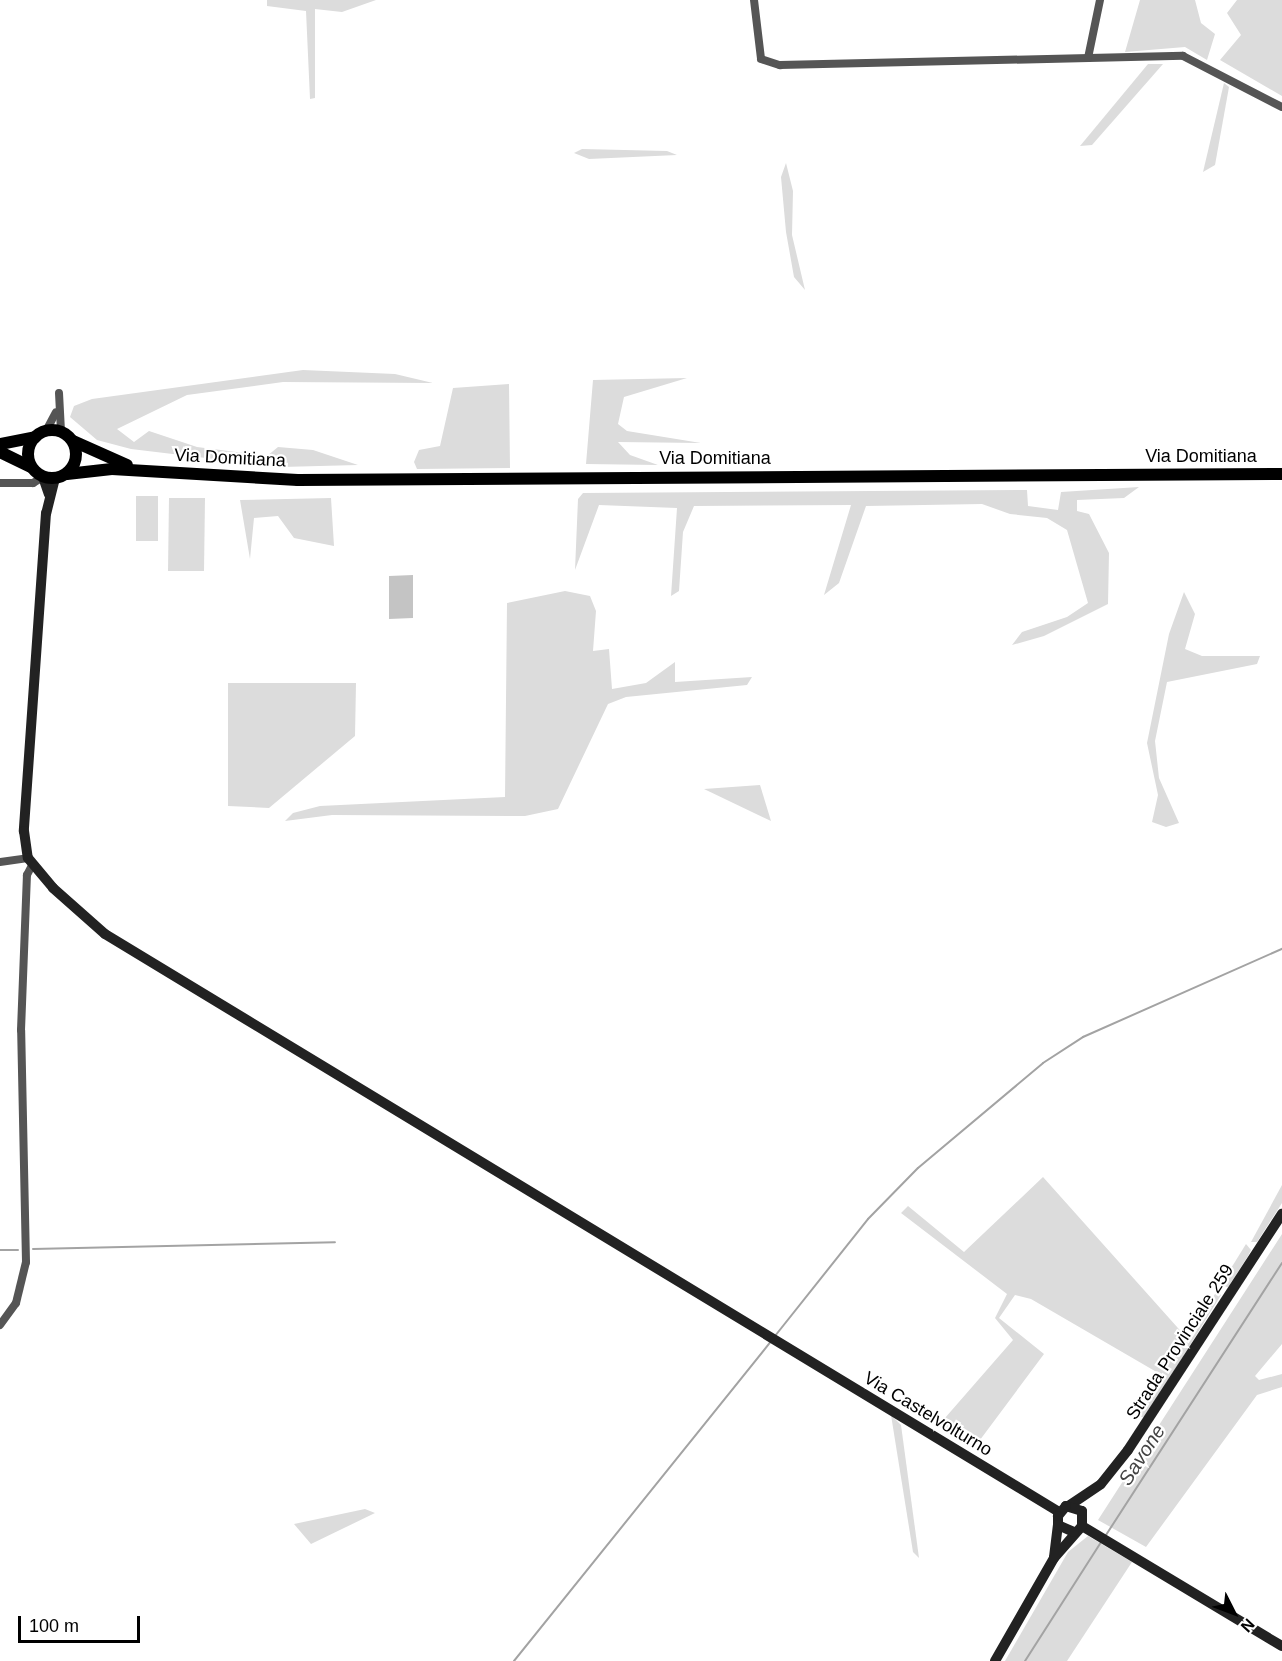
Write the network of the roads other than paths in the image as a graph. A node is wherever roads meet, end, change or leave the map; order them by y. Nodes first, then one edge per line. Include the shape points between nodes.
1 (754, 0) edge
2 (1100, 0) edge
3 (1088, 58) junction
4 (1282, 106) edge
5 (59, 393) dead end
6 (57, 408) junction
7 (61, 431) junction
8 (40, 434) junction
9 (73, 441) junction
10 (0, 444) edge
11 (0, 452) edge
12 (31, 467) junction
13 (149, 471) junction
14 (1282, 474) edge
15 (55, 476) junction
16 (0, 483) edge
17 (30, 861) junction
18 (0, 862) edge
19 (1282, 1214) edge
20 (0, 1325) edge
21 (1101, 1484) junction
22 (1070, 1506) junction
23 (1059, 1512) junction
24 (1058, 1525) junction
25 (1082, 1526) junction
26 (1054, 1558) junction
27 (1282, 1646) edge
28 (995, 1661) edge

1 - 3 street via 761,59 780,65
2 - 3 street
3 - 4 street via 1183,56
5 - 6 street
6 - 7 street
6 - 8 street
7 - 8 main road
7 - 9 main road, Via Domitiana
8 - 10 main road
8 - 12 main road via 28,454
9 - 13 main road, Via Domitiana
9 - 15 main road via 75,462
11 - 12 main road
12 - 15 main road
13 - 14 main road, Via Domitiana via 298,480
13 - 15 main road, Via Domitiana via 91,469
15 - 16 street via 33,483
15 - 17 street via 49,494 24,795
17 - 18 street
17 - 20 street via 21,1030 26,1262 16,1303
17 - 23 street, Via Castelvolturno via 105,934
19 - 21 street, Strada Provinciale 259 via 1142,1431
21 - 22 street, Strada Provinciale 259
21 - 25 street, Strada Provinciale 259
22 - 23 street, Strada Provinciale 259
22 - 25 street
23 - 24 street, Strada Provinciale 259
24 - 25 street
24 - 26 street, Strada Provinciale 259
25 - 26 street, Strada Provinciale 259
25 - 27 street
26 - 28 street, Strada Provinciale 259

